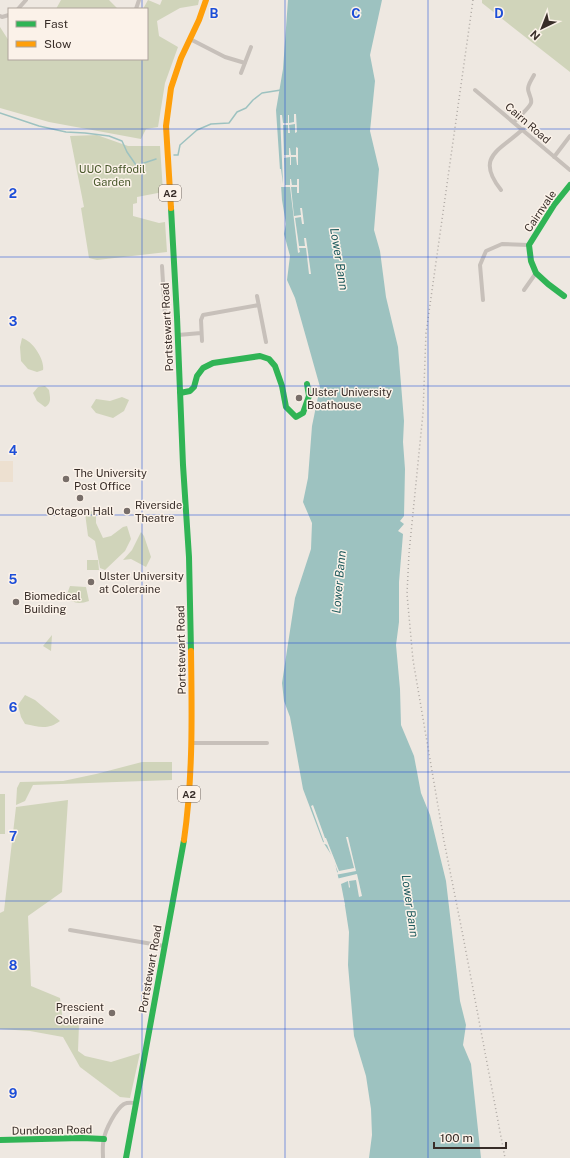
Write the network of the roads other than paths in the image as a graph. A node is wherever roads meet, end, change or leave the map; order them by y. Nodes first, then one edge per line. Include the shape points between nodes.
1 (26, 0) edge
2 (206, 0) edge
3 (19, 8) edge
4 (190, 39) junction
5 (251, 48) dead end
6 (245, 63) junction
7 (241, 73) dead end
8 (534, 75) dead end
9 (475, 90) dead end
10 (514, 122) junction
11 (522, 129) junction
12 (570, 136) edge
13 (554, 157) junction
14 (570, 170) edge
15 (570, 185) edge
16 (501, 190) dead end
17 (529, 245) junction
18 (162, 266) dead end
19 (536, 273) junction
20 (524, 290) dead end
21 (257, 296) dead end
22 (564, 296) dead end
23 (483, 300) dead end
24 (259, 305) junction
25 (165, 315) dead end
26 (201, 333) junction
27 (178, 335) junction
28 (202, 341) dead end
29 (266, 342) dead end
30 (307, 384) dead end
31 (180, 393) junction
32 (192, 743) junction
33 (267, 743) dead end
34 (70, 930) dead end
35 (164, 946) junction
36 (136, 1103) junction
37 (104, 1139) junction
38 (0, 1140) edge
39 (103, 1158) edge
40 (126, 1158) edge

1 - 3 street
2 - 4 main road, Portstewart Road / A2
4 - 6 street via 225,57
4 - 27 main road, Portstewart Road / A2 via 171,88 166,126
5 - 6 street
6 - 7 street
8 - 10 street via 528,89 531,97 529,108
9 - 10 street, Cairn Road
10 - 11 street, Cairn Road
11 - 13 street, Cairn Road
11 - 16 street via 500,146 491,159 491,175
12 - 13 street
13 - 14 street, Cairn Road
15 - 17 main road, Cairnvale
17 - 19 main road, Cairnvale
17 - 23 street via 502,244 486,251 480,265
18 - 25 street, Portstewart Road
19 - 20 street
19 - 22 main road
21 - 24 street
24 - 26 street via 205,314 201,320
24 - 29 street
26 - 27 street
26 - 28 street
27 - 31 main road, Portstewart Road / A2
30 - 31 main road via 309,396 303,413 296,417 286,407 275,366 269,359 260,356 213,363 203,368 190,391
31 - 32 main road, Portstewart Road / A2 via 189,557
32 - 33 street
32 - 35 main road, Portstewart Road / A2 via 188,812
34 - 35 street
35 - 36 main road, Portstewart Road / A2
36 - 37 street, Dundooan Road via 124,1104 119,1109
36 - 40 main road, Portstewart Road / A2
37 - 38 main road, Dundooan Road
37 - 39 street, Dundooan Road

